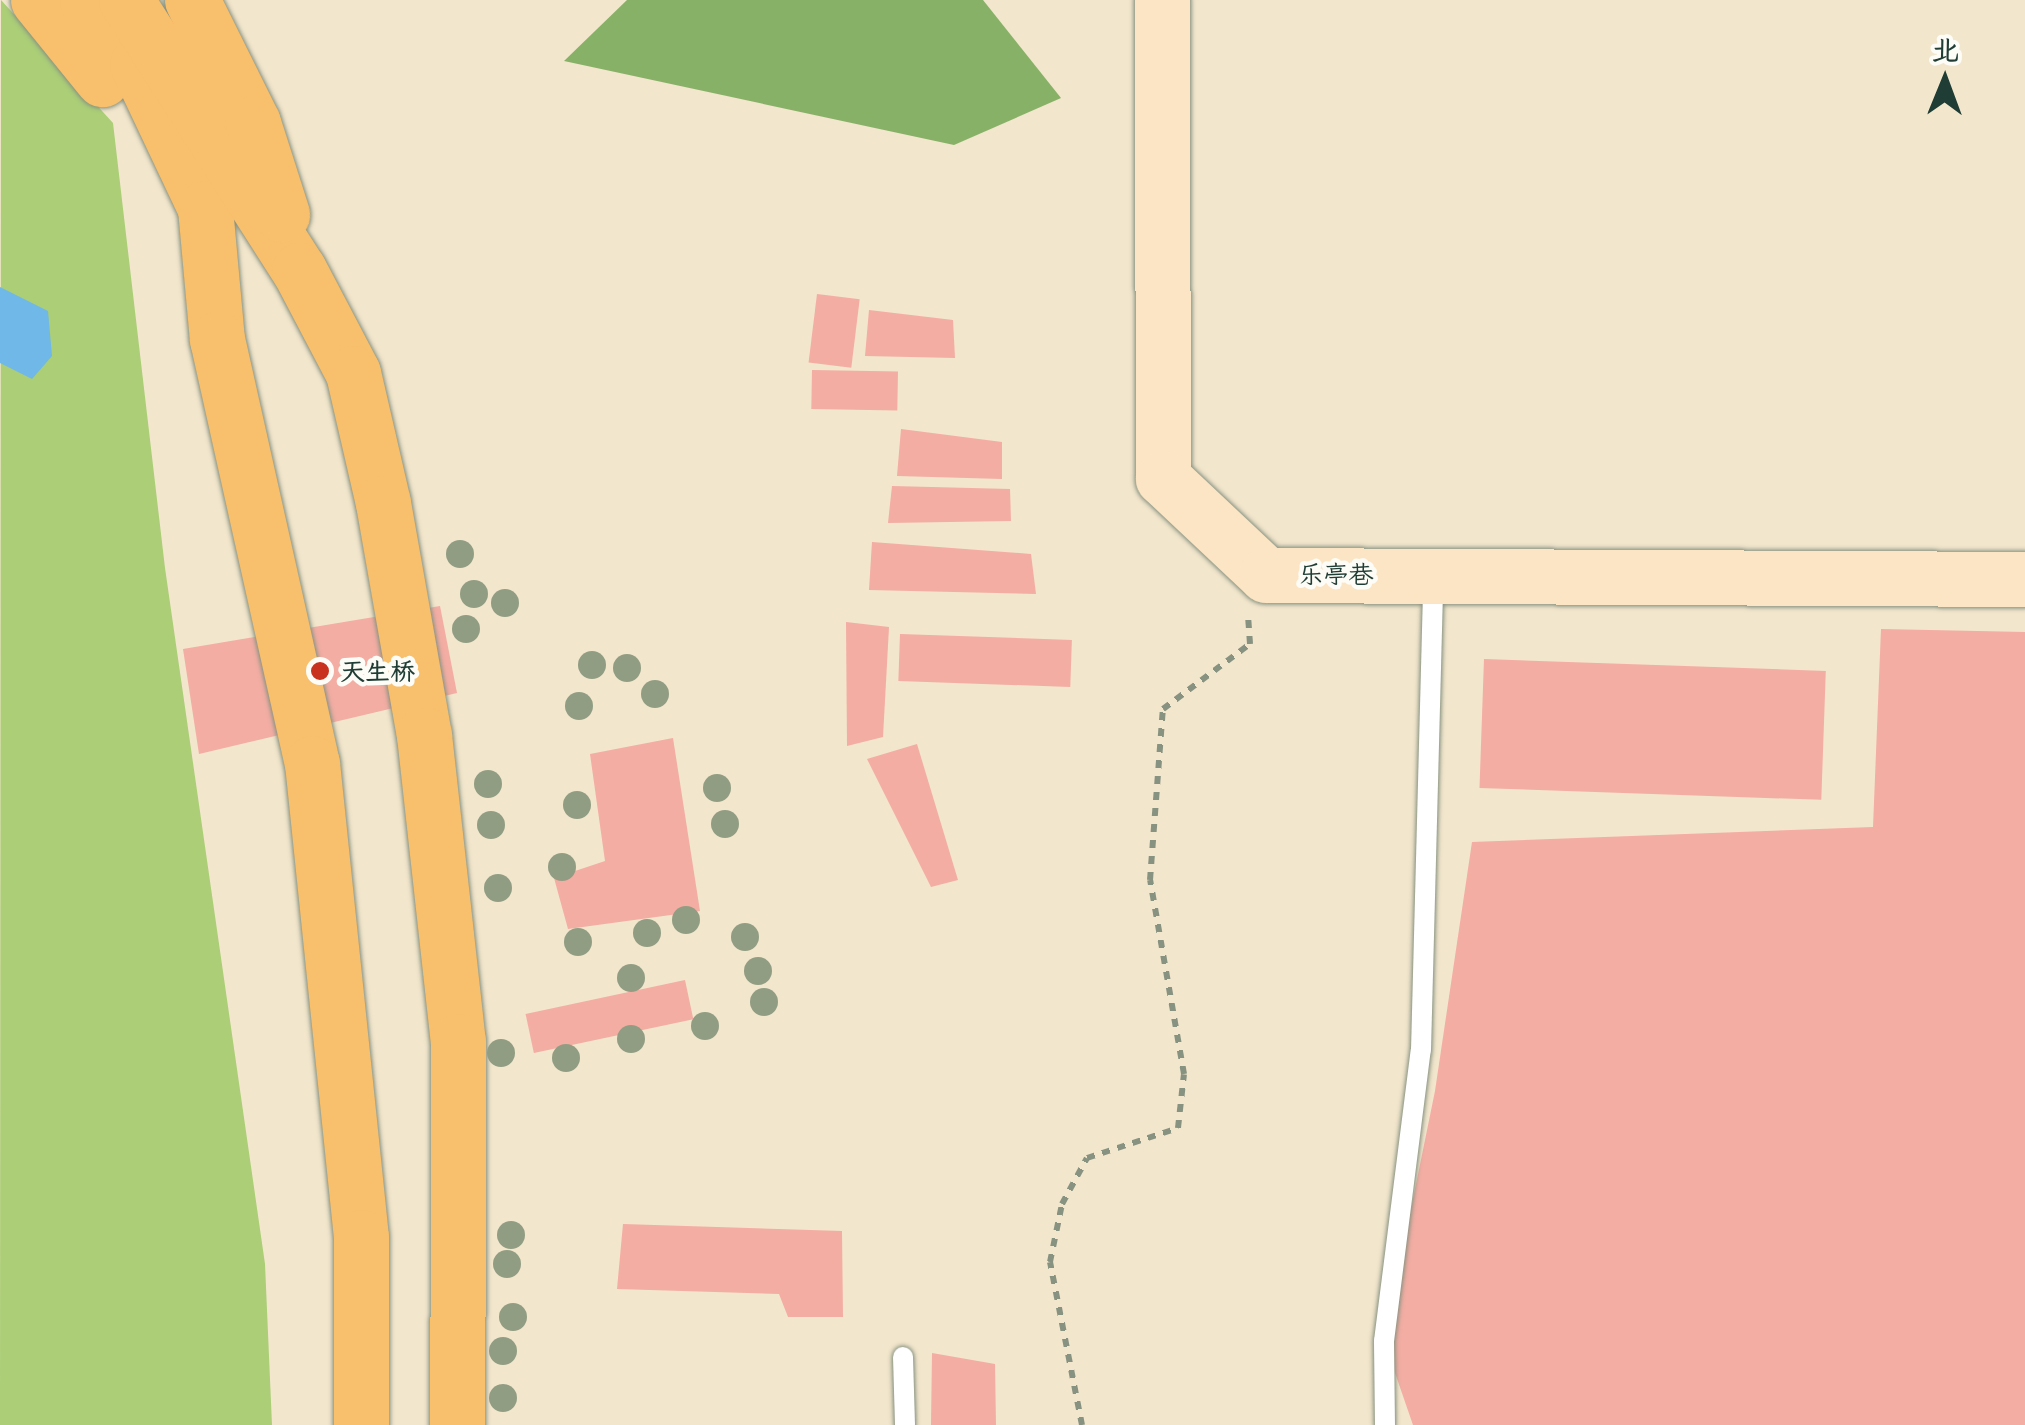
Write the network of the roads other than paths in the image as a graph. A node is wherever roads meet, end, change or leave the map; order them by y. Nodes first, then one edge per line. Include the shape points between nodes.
1 (38, 0) edge
2 (87, 0) edge
3 (126, 0) edge
4 (192, 0) edge
5 (1162, 0) edge
6 (205, 208) junction
7 (299, 270) junction
8 (1433, 573) junction
9 (2025, 580) edge
10 (903, 1357) dead end
11 (361, 1425) edge
12 (456, 1425) edge
13 (905, 1425) edge
14 (1385, 1425) edge

1 - 6 highway
2 - 6 highway via 137,64
3 - 7 highway
4 - 7 highway via 252,123
5 - 8 street, 乐亭巷 via 1163,478 1266,574
6 - 11 highway via 217,339 312,763 361,1237
7 - 12 highway via 353,373 383,503 437,828 458,1041
8 - 9 street, 乐亭巷
8 - 14 lane via 1421,1050 1384,1341
10 - 13 lane

